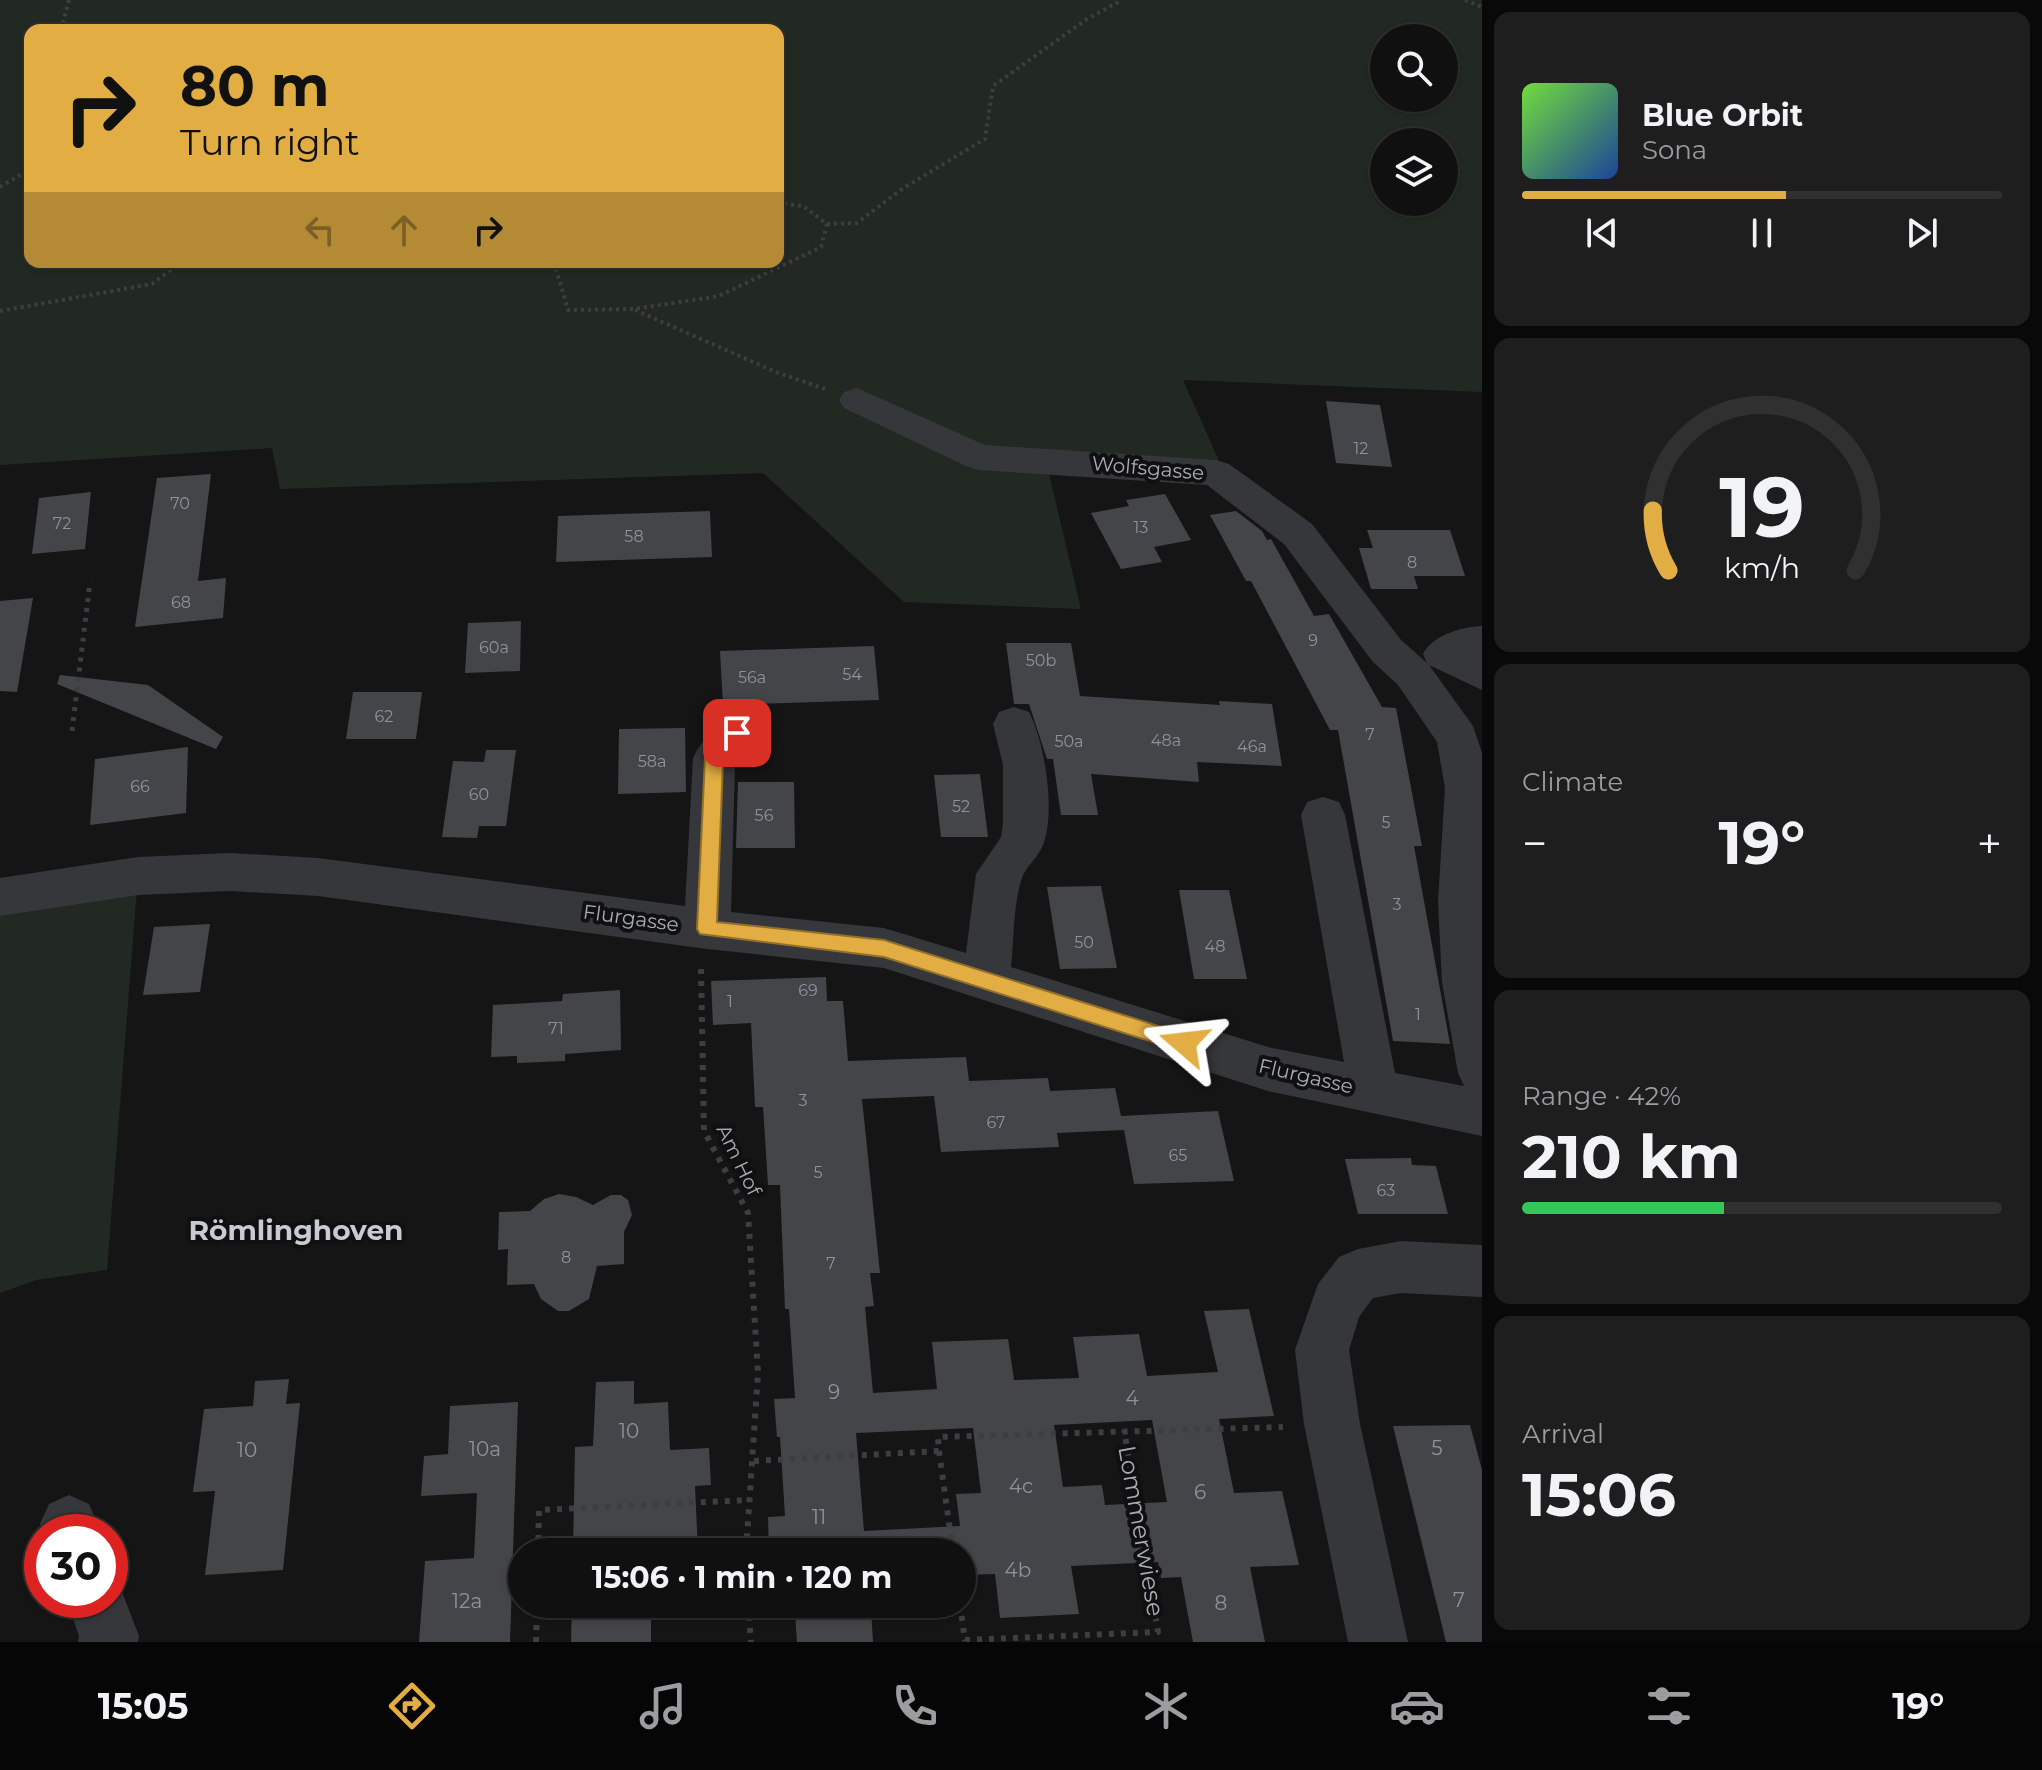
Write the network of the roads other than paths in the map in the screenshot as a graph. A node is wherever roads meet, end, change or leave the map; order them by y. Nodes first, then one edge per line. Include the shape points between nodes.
1 (857, 400) road end
2 (1482, 641) edge
3 (1428, 664) junction
4 (1482, 674) edge
5 (1014, 724) dead end
6 (1470, 728) edge
7 (737, 733) dead end
8 (1323, 815) dead end
9 (0, 897) edge
10 (703, 928) junction
11 (986, 981) junction
12 (1482, 1073) edge
13 (1374, 1091) junction
14 (1482, 1113) edge
15 (1482, 1271) edge
16 (102, 1618) edge
17 (108, 1642) edge
18 (1378, 1642) edge

1 - 3 street, Wolfsgasse via 979,457 1216,473 1298,534 1387,651
2 - 3 street via 1469,642
3 - 4 street, Wolfsgasse
3 - 6 street, Wolfsgasse
5 - 11 street via 1024,765 1025,823 1022,843 999,874
6 - 12 street, Wolfsgasse via 1461,902 1466,982
7 - 10 street via 714,758
8 - 13 street
9 - 10 street, Flurgasse via 138,876 230,872 318,877
10 - 11 street, Flurgasse via 884,948
11 - 13 street, Flurgasse via 1268,1069
13 - 14 street, Flurgasse
15 - 18 street via 1401,1267 1358,1275 1337,1303 1322,1350 1332,1424
16 - 17 street

